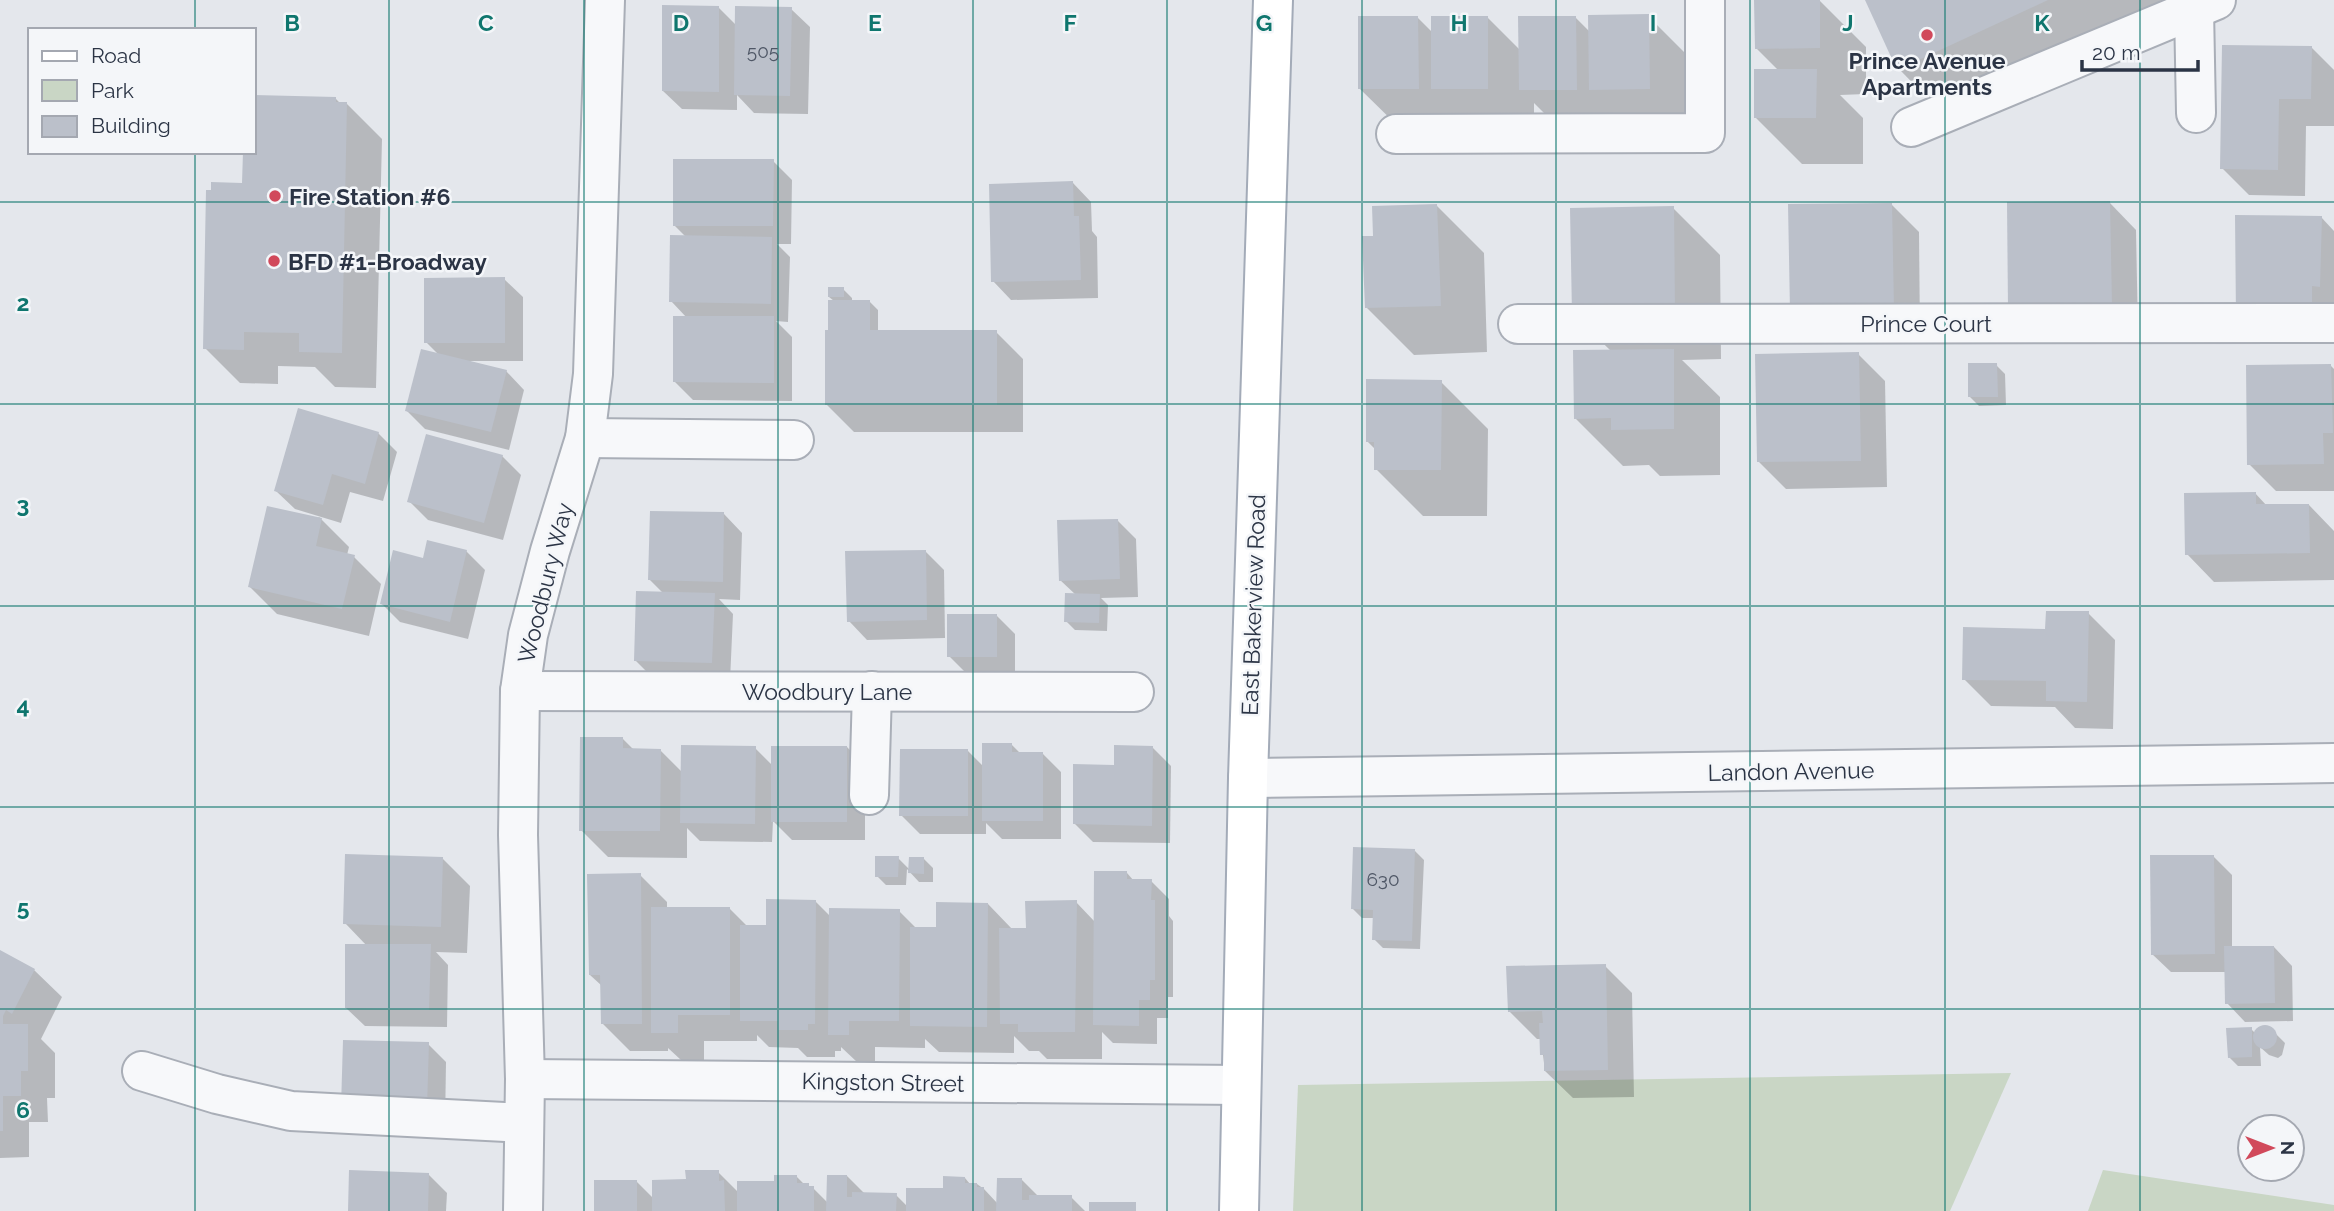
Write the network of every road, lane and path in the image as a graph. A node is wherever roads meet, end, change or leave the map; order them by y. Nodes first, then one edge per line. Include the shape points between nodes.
1 (605, 0) edge
2 (1273, 0) edge
3 (1705, 0) edge
4 (2205, 5) edge
5 (2196, 113) dead end
6 (1911, 127) dead end
7 (1396, 134) dead end
8 (2334, 323) edge
9 (1518, 324) dead end
10 (585, 438) junction
11 (794, 440) dead end
12 (520, 691) junction
13 (872, 691) junction
14 (1134, 692) dead end
15 (2334, 764) edge
16 (1248, 778) junction
17 (869, 795) dead end
18 (142, 1071) dead end
19 (525, 1079) junction
20 (1241, 1084) junction
21 (524, 1124) junction
22 (523, 1211) edge
23 (1239, 1211) edge

1 - 10 street, Woodbury Way via 593,374
2 - 16 main road, East Bakerview Road
3 - 7 street via 1705,133
4 - 5 street
4 - 6 street
8 - 9 street, Prince Court
10 - 11 street
10 - 12 street, Woodbury Way via 528,635
12 - 13 street, Woodbury Lane
12 - 19 street, Woodbury Way via 518,835
13 - 14 street, Woodbury Lane
13 - 17 street
15 - 16 street, Landon Avenue
16 - 20 main road, East Bakerview Road
18 - 21 street via 291,1111
19 - 20 street, Kingston Street
19 - 21 street, Woodbury Way
20 - 23 main road, East Bakerview Road
21 - 22 street, Woodbury Way

